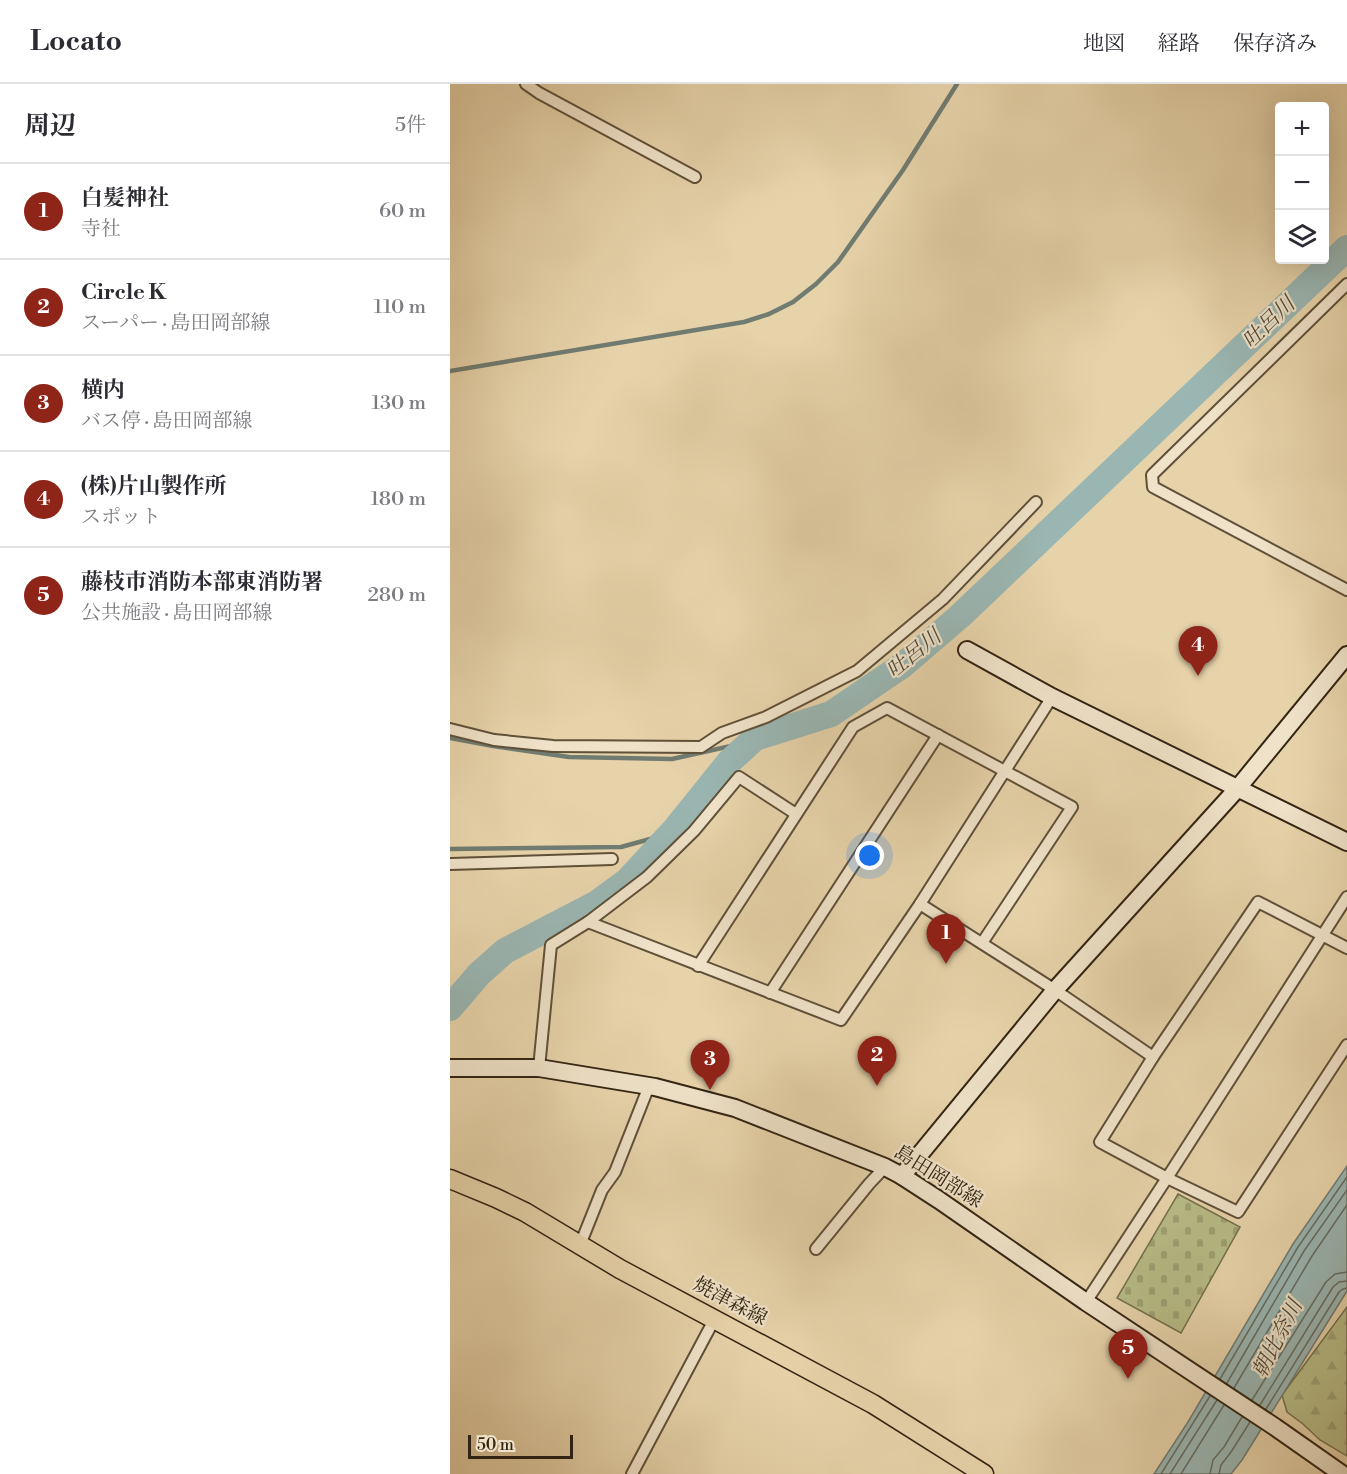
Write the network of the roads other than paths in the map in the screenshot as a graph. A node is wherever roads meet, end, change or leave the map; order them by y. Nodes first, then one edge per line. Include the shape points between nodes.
1 (526, 84) edge
2 (695, 177) dead end
3 (1347, 284) edge
4 (1036, 502) dead end
5 (1347, 590) edge
6 (967, 650) dead end
7 (1347, 655) edge
8 (1052, 697) junction
9 (450, 729) edge
10 (938, 735) junction
11 (1005, 771) junction
12 (1237, 789) junction
13 (796, 814) junction
14 (1347, 842) edge
15 (612, 859) dead end
16 (450, 864) edge
17 (1347, 897) edge
18 (920, 904) junction
19 (588, 922) junction
20 (1322, 934) junction
21 (982, 943) junction
22 (1347, 948) edge
23 (698, 966) junction
24 (1055, 990) junction
25 (770, 993) junction
26 (1347, 1045) edge
27 (1153, 1057) junction
28 (450, 1068) edge
29 (539, 1068) junction
30 (648, 1086) junction
31 (885, 1167) junction
32 (902, 1176) junction
33 (1167, 1178) junction
34 (450, 1179) edge
35 (580, 1245) junction
36 (816, 1249) dead end
37 (1086, 1302) junction
38 (714, 1320) junction
39 (632, 1474) edge
40 (984, 1474) edge
41 (1342, 1474) edge

1 - 2 street
3 - 5 street via 1152,475 1153,487
4 - 9 street via 943,599 857,671 766,717 722,733 701,747 553,746 494,740
6 - 8 street
7 - 12 street
8 - 11 street
8 - 12 street
10 - 11 street
10 - 13 street via 887,708 853,727
10 - 25 street
11 - 18 street
11 - 21 street via 1072,807
12 - 14 street
12 - 24 street
13 - 19 street via 739,777 694,831 647,878
13 - 23 street
15 - 16 street
17 - 20 street
18 - 21 street
18 - 25 street via 841,1020
19 - 23 street
19 - 29 street via 551,945
20 - 22 street
20 - 27 street via 1258,902
20 - 33 street
21 - 24 street
23 - 25 street
24 - 27 street
24 - 32 street
26 - 33 street via 1238,1212
27 - 33 street via 1100,1142
28 - 29 street, 島田岡部線
29 - 30 street, 島田岡部線
30 - 31 street, 島田岡部線 via 735,1108
30 - 35 street via 615,1172 602,1190
31 - 32 street, 島田岡部線
31 - 36 street
32 - 37 street, 島田岡部線
33 - 37 street
34 - 35 main road, 焼津森線 via 525,1212
35 - 38 main road, 焼津森線
37 - 41 street, 島田岡部線
38 - 39 street
38 - 40 main road, 焼津森線 via 873,1404

